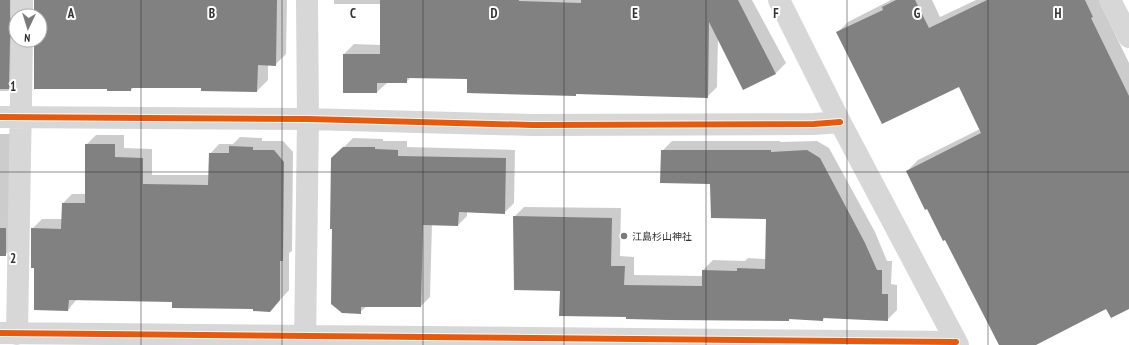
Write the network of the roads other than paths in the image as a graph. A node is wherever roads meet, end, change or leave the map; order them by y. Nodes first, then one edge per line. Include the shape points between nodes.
1 (307, 0) edge
2 (779, 0) edge
3 (1110, 0) edge
4 (1129, 37) edge
5 (22, 48) edge
6 (0, 117) edge
7 (22, 117) junction
8 (308, 119) junction
9 (840, 122) junction
10 (9, 333) edge
11 (305, 340) edge
12 (957, 343) edge

1 - 8 street
2 - 9 street
3 - 4 street
5 - 7 street
6 - 7 street
7 - 8 street
7 - 10 street
8 - 9 street via 532,125
8 - 11 street
9 - 12 street
10 - 11 street
11 - 12 street

